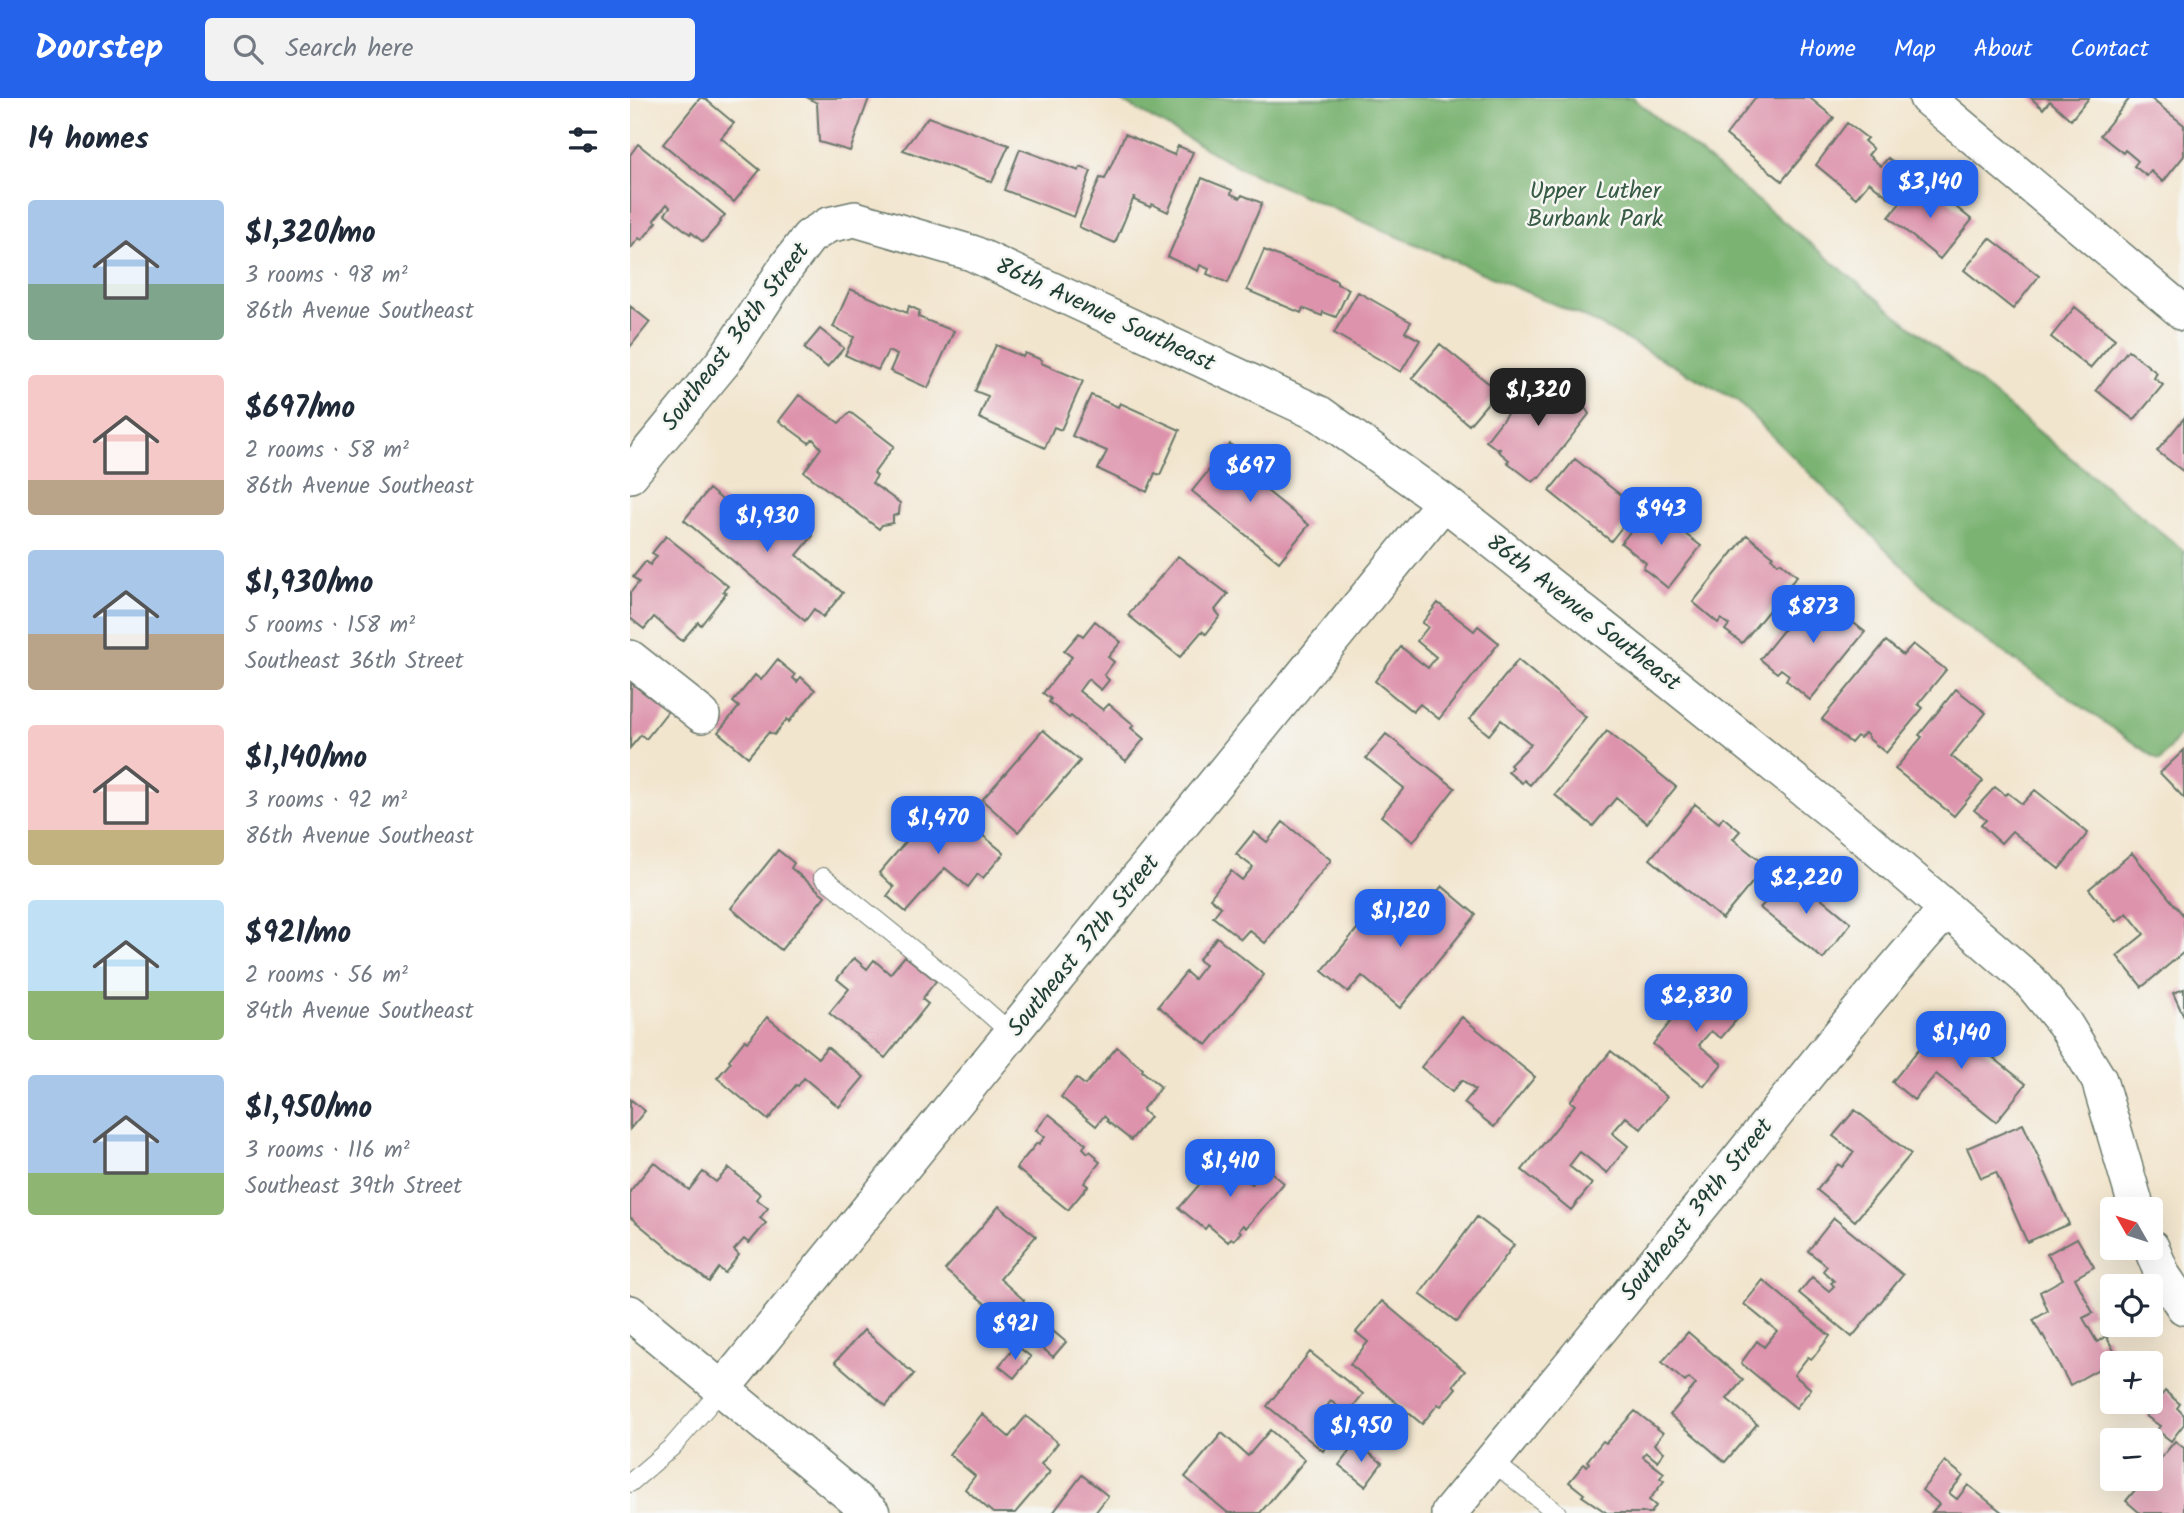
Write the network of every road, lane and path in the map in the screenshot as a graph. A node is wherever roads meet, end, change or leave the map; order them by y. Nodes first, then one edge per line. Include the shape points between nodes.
1 (1927, 98) edge
2 (855, 219) joint
3 (2184, 313) edge
4 (630, 475) edge
5 (1444, 502) junction
6 (630, 658) edge
7 (702, 715) dead end
8 (823, 877) dead end
9 (1947, 909) junction
10 (1012, 1034) junction
11 (2133, 1197) edge
12 (2156, 1260) edge
13 (2184, 1307) edge
14 (630, 1313) edge
15 (723, 1388) junction
16 (1492, 1461) junction
17 (630, 1483) edge
18 (872, 1513) edge
19 (1449, 1513) edge
20 (1557, 1513) edge

1 - 3 street
2 - 4 street, Southeast 36th Street via 828,225 809,237 724,361
2 - 5 street, 86th Avenue Southeast via 972,253 1320,414
5 - 9 street, 86th Avenue Southeast
5 - 10 street, Southeast 37th Street
6 - 7 street
8 - 10 lane
9 - 11 street, 86th Avenue Southeast via 2030,981 2081,1049 2099,1080
9 - 16 street, Southeast 39th Street via 1861,1007
10 - 15 street, Southeast 37th Street
12 - 13 street
14 - 15 street
15 - 17 lane via 672,1447
15 - 18 street
16 - 19 street, Southeast 39th Street
16 - 20 lane

